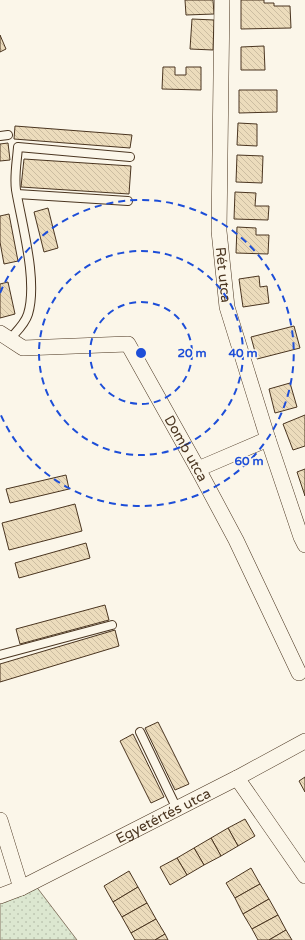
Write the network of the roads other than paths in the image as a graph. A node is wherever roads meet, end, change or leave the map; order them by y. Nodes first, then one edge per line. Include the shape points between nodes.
1 (222, 0) edge
2 (130, 157) dead end
3 (17, 194) junction
4 (128, 201) dead end
5 (5, 336) edge
6 (268, 439) junction
7 (198, 469) junction
8 (304, 539) edge
9 (112, 625) dead end
10 (0, 655) edge
11 (299, 673) dead end
12 (140, 732) dead end
13 (305, 742) edge
14 (237, 778) junction
15 (177, 809) junction
16 (0, 820) edge
17 (305, 876) edge
18 (21, 888) junction
19 (0, 896) edge

1 - 6 street, Rét utca via 219,231 222,270 227,307
2 - 3 lane via 18,147
3 - 4 lane
3 - 5 lane via 31,277 31,296 28,315 23,325
5 - 7 street, Domb utca via 23,348 128,344
6 - 7 street
6 - 8 street, Rét utca
7 - 11 street, Domb utca via 236,540
9 - 10 lane
12 - 15 lane
13 - 14 street, Egyetértés utca
14 - 15 street, Egyetértés utca
14 - 17 street
15 - 18 street, Egyetértés utca
16 - 18 street
18 - 19 street, Egyetértés utca

